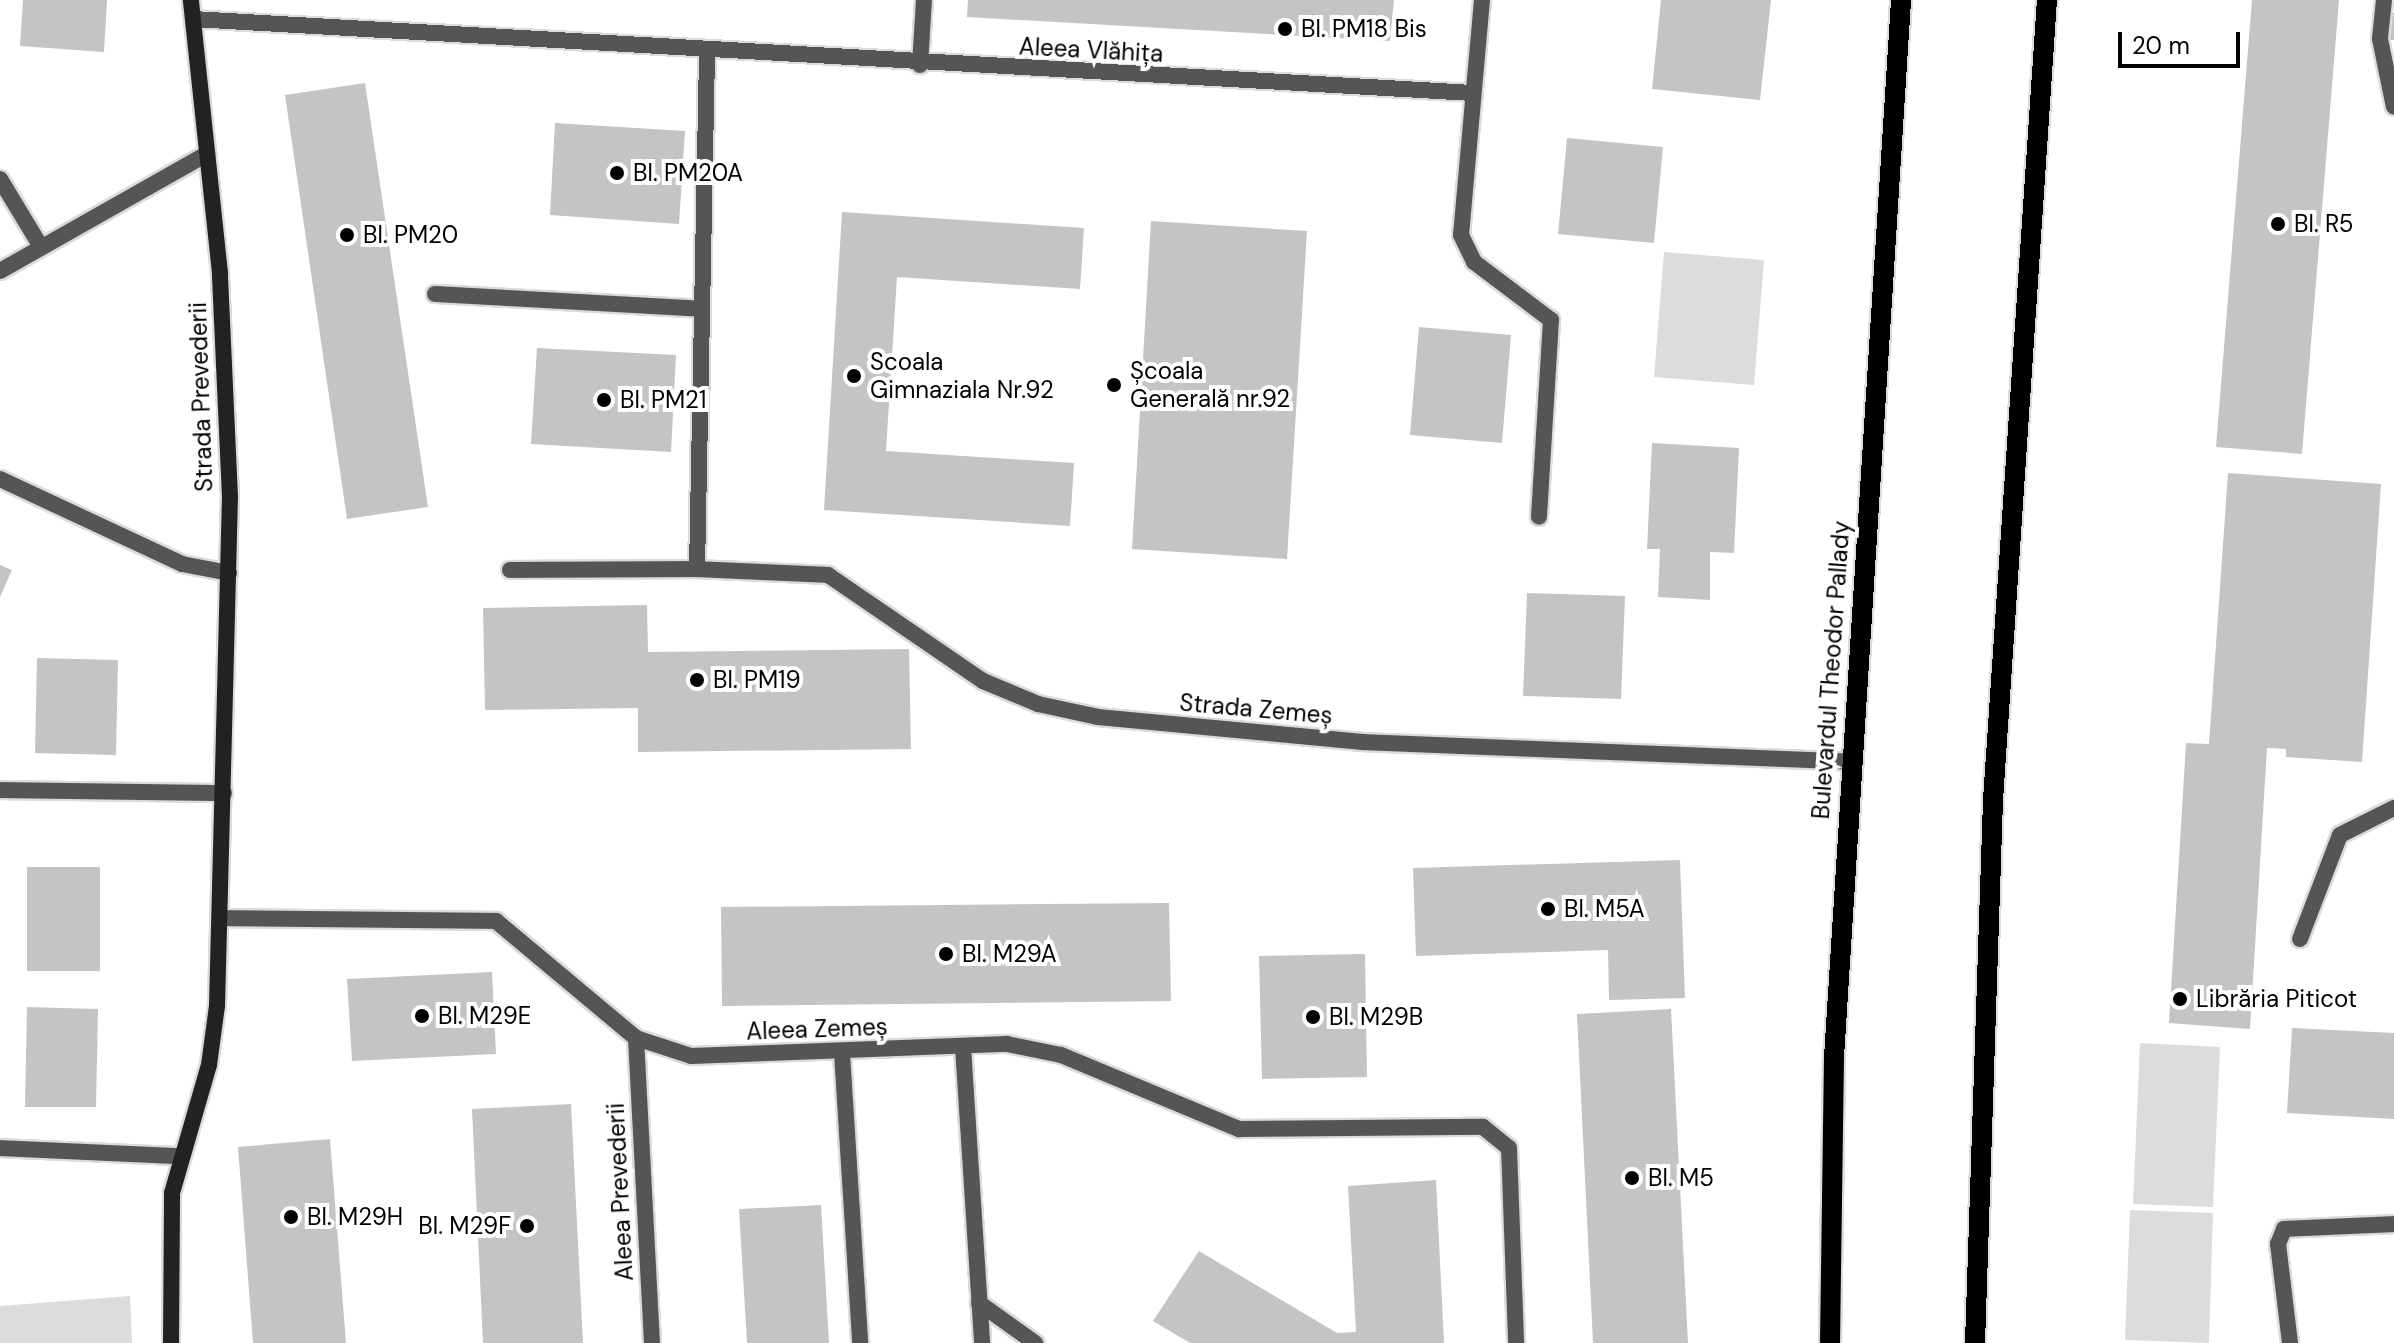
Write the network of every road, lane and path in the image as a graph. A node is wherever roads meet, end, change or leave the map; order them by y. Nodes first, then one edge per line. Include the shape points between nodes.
1 (191, 0) edge
2 (924, 0) edge
3 (1482, 0) edge
4 (1901, 0) edge
5 (2047, 0) edge
6 (2384, 0) edge
7 (193, 19) junction
8 (707, 54) junction
9 (920, 65) junction
10 (1473, 93) junction
11 (2394, 107) edge
12 (207, 154) junction
13 (0, 179) edge
14 (41, 247) junction
15 (0, 271) edge
16 (435, 294) dead end
17 (702, 309) junction
18 (0, 479) edge
19 (1539, 517) dead end
20 (697, 569) junction
21 (510, 570) dead end
22 (229, 573) junction
23 (1851, 762) junction
24 (0, 790) edge
25 (224, 793) junction
26 (2394, 808) edge
27 (220, 918) junction
28 (2300, 939) dead end
29 (636, 1038) junction
30 (963, 1047) junction
31 (842, 1053) junction
32 (0, 1148) edge
33 (178, 1156) junction
34 (2394, 1224) edge
35 (979, 1303) junction
36 (171, 1343) edge
37 (652, 1343) edge
38 (860, 1343) edge
39 (982, 1343) edge
40 (1035, 1343) edge
41 (1516, 1343) edge
42 (1830, 1343) edge
43 (1975, 1343) edge
44 (2290, 1343) edge

1 - 7 street, Strada Prevederii
2 - 9 street
3 - 10 street
4 - 23 main road, Bulevardul Theodor Pallady
5 - 43 main road via 1993,800
6 - 11 street via 2380,39
7 - 8 street, Aleea Vlăhița
7 - 12 street, Strada Prevederii
8 - 9 street, Aleea Vlăhița
8 - 17 street
9 - 10 street, Aleea Vlăhița
10 - 19 street via 1464,250 1551,320
12 - 14 street
12 - 22 street, Strada Prevederii via 227,374
13 - 14 street
14 - 15 street
16 - 17 street
17 - 20 street
18 - 22 street via 182,564
20 - 21 street, Strada Zemeș
20 - 23 street, Strada Zemeș via 828,575 983,681 1038,704 1098,717 1363,742
22 - 25 street, Strada Prevederii
23 - 42 main road, Bulevardul Theodor Pallady via 1834,1057
24 - 25 street
25 - 27 street, Strada Prevederii
26 - 28 street via 2340,835
27 - 29 street, Aleea Zemeș via 496,921
27 - 33 street, Strada Prevederii via 209,1065
29 - 31 street, Aleea Zemeș via 691,1056
29 - 37 street, Aleea Prevederii
30 - 31 street, Aleea Zemeș
30 - 35 street
30 - 41 street, Aleea Zemeș via 1038,1048 1239,1129 1483,1127 1509,1148
31 - 38 street
32 - 33 street
33 - 36 street, Strada Prevederii via 169,1229
34 - 44 street via 2284,1229 2278,1244
35 - 39 street
35 - 40 street

